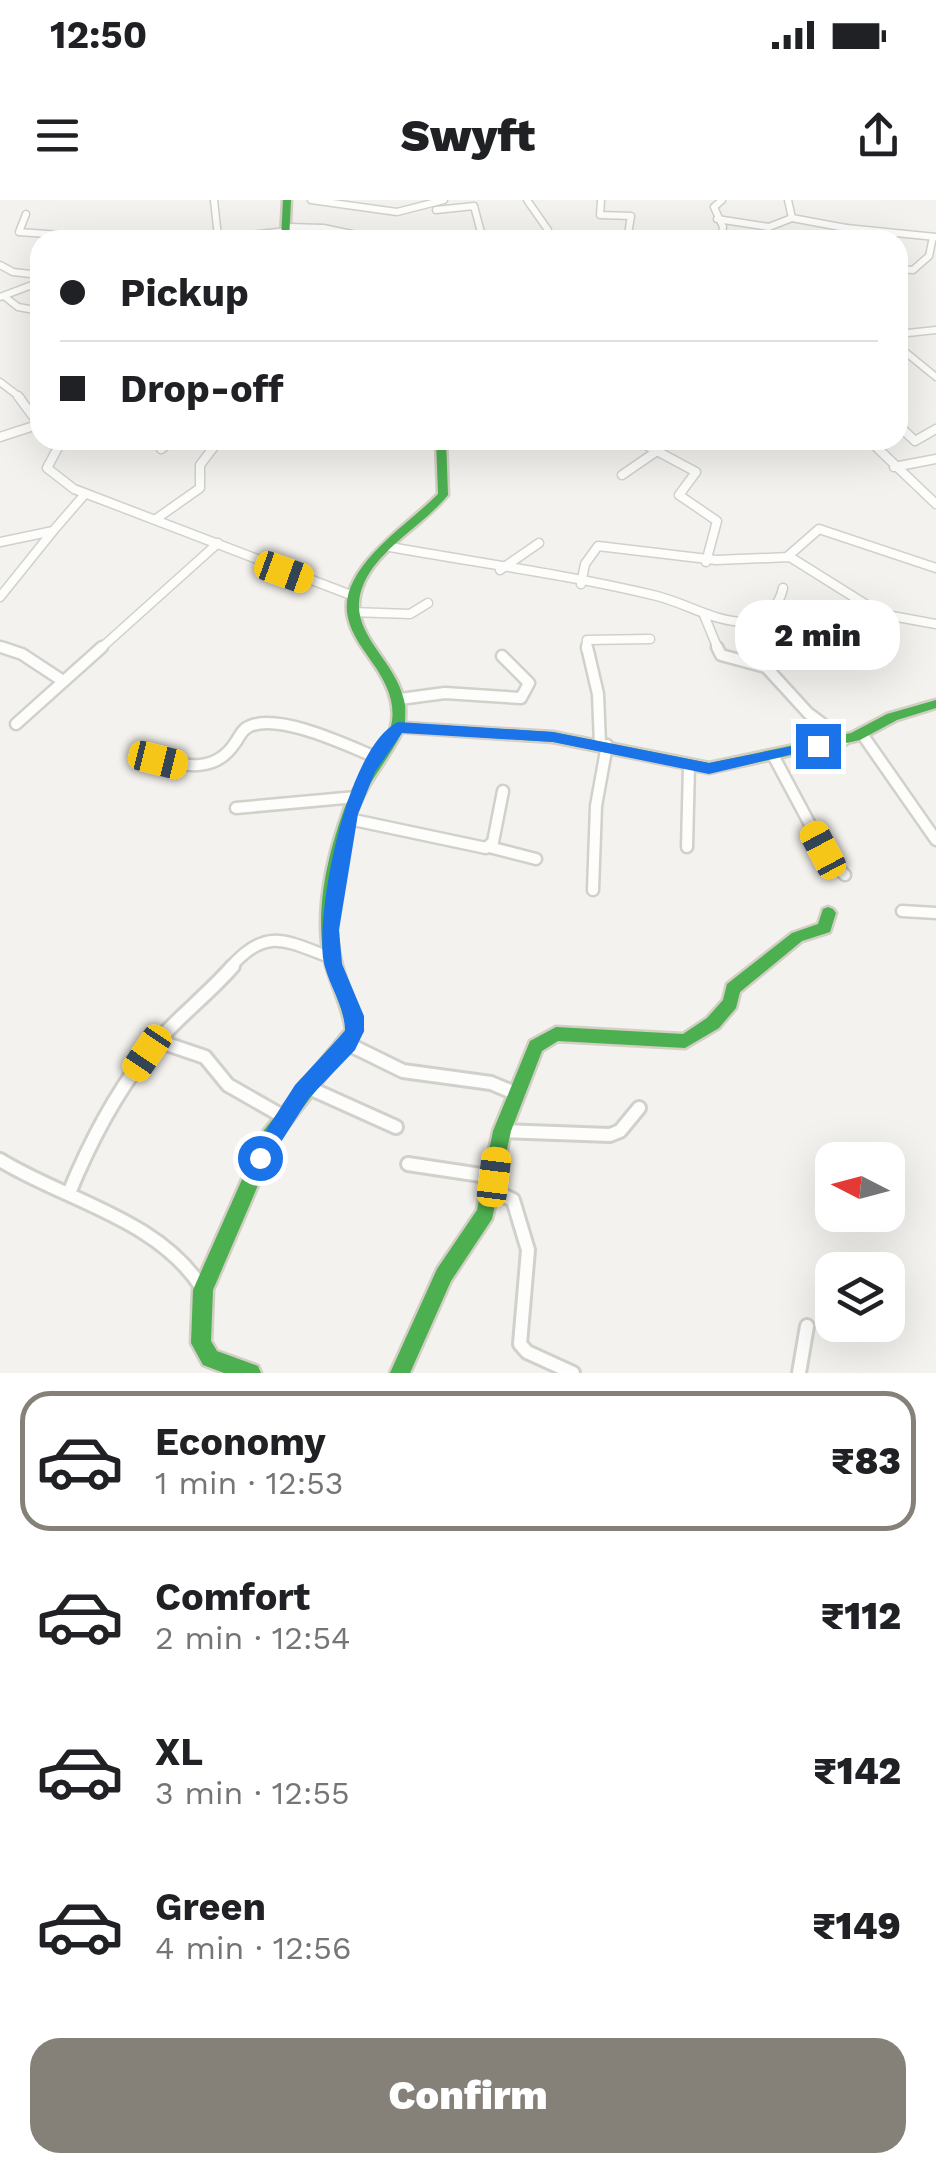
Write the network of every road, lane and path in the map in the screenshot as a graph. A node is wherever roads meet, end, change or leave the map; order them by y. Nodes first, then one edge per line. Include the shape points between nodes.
1 (214, 200) edge
2 (287, 200) edge
3 (311, 200) edge
4 (430, 200) edge
5 (444, 200) edge
6 (527, 200) edge
7 (601, 200) edge
8 (722, 200) edge
9 (788, 200) edge
10 (412, 209) junction
11 (396, 212) junction
12 (26, 214) dead end
13 (792, 218) junction
14 (717, 219) junction
15 (846, 228) joint
16 (217, 230) edge
17 (287, 230) edge
18 (305, 230) edge
19 (333, 230) edge
20 (481, 230) edge
21 (548, 230) edge
22 (629, 230) edge
23 (722, 230) edge
24 (866, 230) edge
25 (30, 233) edge
26 (908, 234) edge
27 (934, 237) edge
28 (0, 265) edge
29 (908, 270) edge
30 (30, 276) edge
31 (30, 283) edge
32 (2, 296) edge
33 (30, 309) edge
34 (936, 330) edge
35 (908, 333) edge
36 (908, 354) edge
37 (936, 377) edge
38 (0, 382) edge
39 (30, 411) edge
40 (30, 427) edge
41 (936, 429) edge
42 (908, 435) edge
43 (0, 437) edge
44 (923, 440) junction
45 (56, 450) edge
46 (213, 450) edge
47 (441, 450) edge
48 (878, 450) edge
49 (657, 451) joint
50 (936, 458) edge
51 (894, 467) junction
52 (622, 475) dead end
53 (85, 494) junction
54 (936, 504) edge
55 (156, 520) junction
56 (54, 530) junction
57 (0, 542) edge
58 (218, 543) junction
59 (539, 543) dead end
60 (390, 547) junction
61 (787, 557) junction
62 (706, 562) junction
63 (936, 568) edge
64 (499, 570) junction
65 (581, 584) junction
66 (783, 588) dead end
67 (351, 595) junction
68 (0, 597) edge
69 (428, 603) dead end
70 (351, 612) junction
71 (704, 615) junction
72 (936, 624) edge
73 (650, 638) dead end
74 (0, 646) edge
75 (502, 656) dead end
76 (63, 681) junction
77 (400, 699) junction
78 (936, 704) edge
79 (16, 724) dead end
80 (398, 727) junction
81 (862, 734) junction
82 (844, 740) junction
83 (604, 744) junction
84 (774, 757) junction
85 (378, 758) junction
86 (158, 760) dead end
87 (689, 765) junction
88 (503, 791) dead end
89 (356, 797) junction
90 (236, 808) dead end
91 (347, 828) junction
92 (936, 840) edge
93 (489, 847) junction
94 (686, 848) dead end
95 (536, 859) dead end
96 (845, 876) dead end
97 (593, 890) dead end
98 (902, 911) dead end
99 (828, 913) dead end
100 (936, 913) edge
101 (332, 958) junction
102 (158, 1041) junction
103 (348, 1044) junction
104 (307, 1087) junction
105 (515, 1093) junction
106 (638, 1108) dead end
107 (284, 1117) junction
108 (396, 1126) dead end
109 (502, 1130) junction
110 (0, 1160) edge
111 (408, 1164) dead end
112 (493, 1183) junction
113 (69, 1193) junction
114 (203, 1290) junction
115 (807, 1326) dead end
116 (251, 1373) edge
117 (400, 1373) edge
118 (574, 1373) edge
119 (799, 1373) edge

1 - 16 street
2 - 17 street
3 - 11 street
4 - 10 street
5 - 10 street
6 - 21 street
7 - 22 street via 600,215 631,216
8 - 14 street via 715,204
9 - 13 street
10 - 11 street
11 - 20 street via 470,205 477,208
12 - 25 street via 19,227
13 - 14 street via 770,226
13 - 15 street
14 - 23 street
15 - 24 street
18 - 19 street
26 - 27 street
27 - 29 street via 928,257
28 - 30 street
31 - 32 street
32 - 33 street
34 - 35 street
36 - 37 street
38 - 39 street
40 - 43 street
41 - 44 street
42 - 44 street
44 - 50 street
45 - 53 street via 49,472
46 - 55 street via 198,470 200,488
47 - 60 street via 442,495
48 - 51 street
49 - 52 street
49 - 62 street via 696,472 680,497 718,521
50 - 51 street
51 - 54 street
53 - 55 street
53 - 56 street
55 - 58 street
56 - 57 street
56 - 68 street
58 - 67 street
58 - 76 street
59 - 64 street
60 - 64 street
60 - 67 street
61 - 62 street via 764,564
61 - 63 street via 814,530 828,530
61 - 72 street via 881,614
62 - 65 street via 598,546 584,564
64 - 65 street
65 - 71 street via 660,597
66 - 71 street via 780,602 752,622
67 - 70 street
69 - 70 street via 410,614
70 - 77 street
71 - 82 street via 721,656 766,667
73 - 83 street via 586,640
74 - 76 street
75 - 77 street via 529,683 521,698 445,692
76 - 79 street
77 - 80 street
78 - 81 street
80 - 83 street
80 - 85 street
81 - 82 street
81 - 92 street
82 - 84 street
83 - 87 street
83 - 97 street
84 - 87 street
84 - 96 street via 829,860
85 - 86 street via 302,731 256,725 214,764
85 - 89 street
87 - 94 street
88 - 93 street
89 - 90 street
89 - 91 street
91 - 93 street
91 - 101 street via 330,930
93 - 95 street
98 - 100 street
99 - 105 street via 821,932 797,937 733,990 730,1003 700,1034 667,1042 549,1036 536,1046
101 - 102 street via 279,938 259,940
101 - 103 street via 354,1016
102 - 107 street via 205,1057 228,1085
102 - 113 street via 92,1138
103 - 104 street
103 - 105 street via 403,1071 491,1083
104 - 107 street
104 - 108 street
105 - 109 street
106 - 109 street via 610,1135
107 - 114 street
109 - 112 street
110 - 113 street via 25,1178
111 - 112 street
112 - 117 street via 486,1213 444,1275
112 - 118 street via 513,1200 528,1250 520,1344
113 - 114 street via 188,1264
114 - 116 street via 200,1343 210,1358
115 - 119 street

